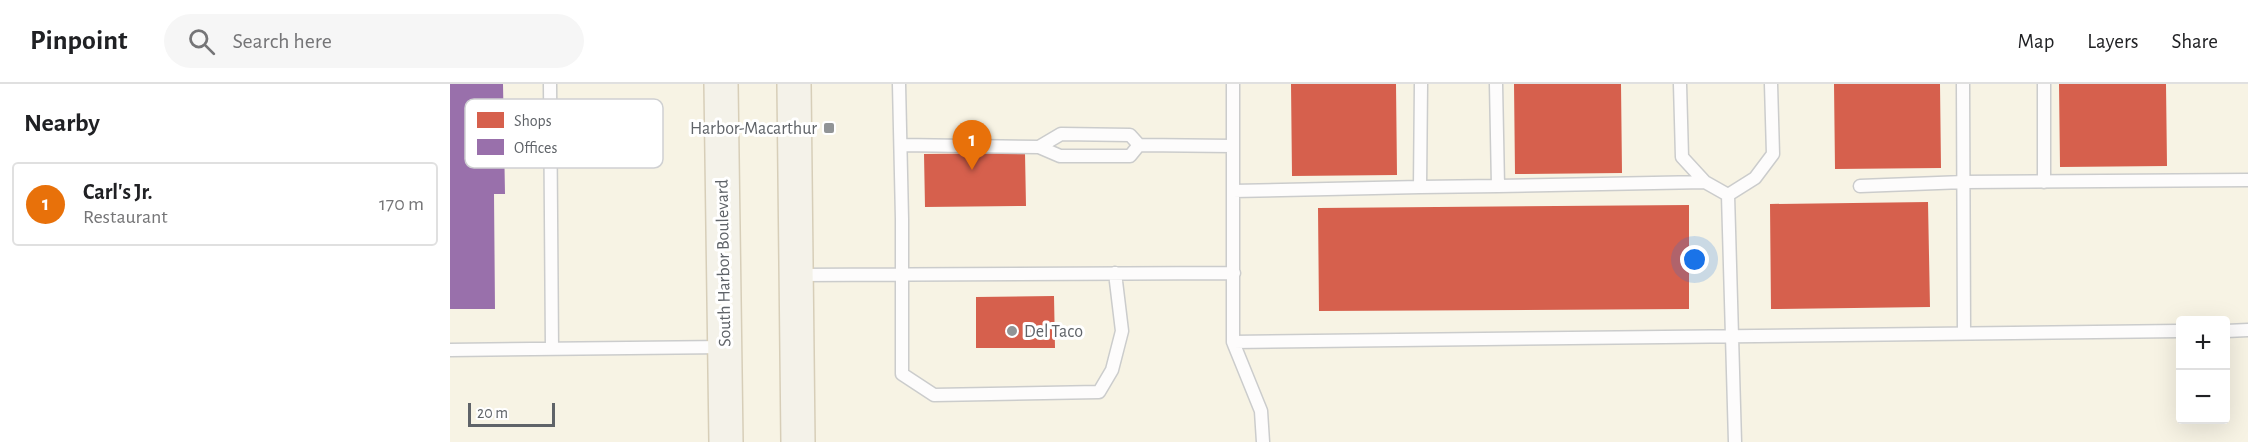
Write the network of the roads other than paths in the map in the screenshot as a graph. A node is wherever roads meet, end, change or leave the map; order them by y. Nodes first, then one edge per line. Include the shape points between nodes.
1 (550, 84) edge
2 (721, 84) edge
3 (794, 84) edge
4 (899, 84) edge
5 (1233, 84) edge
6 (1421, 84) edge
7 (1496, 84) edge
8 (1680, 84) edge
9 (1771, 84) edge
10 (1963, 84) edge
11 (2044, 84) edge
12 (550, 99) edge
13 (901, 145) junction
14 (1139, 145) junction
15 (1233, 146) junction
16 (1039, 147) junction
17 (551, 168) edge
18 (2248, 180) edge
19 (1705, 182) junction
20 (1964, 182) junction
21 (2044, 182) junction
22 (1498, 186) junction
23 (1860, 186) dead end
24 (1420, 188) junction
25 (1233, 191) junction
26 (1728, 195) junction
27 (1115, 273) junction
28 (1234, 273) junction
29 (796, 275) junction
30 (902, 275) junction
31 (2230, 330) edge
32 (2248, 330) edge
33 (2176, 331) edge
34 (1964, 333) junction
35 (1732, 336) junction
36 (1233, 342) junction
37 (724, 346) junction
38 (552, 349) junction
39 (450, 350) edge
40 (726, 442) edge
41 (798, 442) edge
42 (1263, 442) edge
43 (1735, 442) edge

1 - 12 lane
2 - 37 main road, South Harbor Boulevard
3 - 29 main road
4 - 13 lane
5 - 15 lane
6 - 24 lane
7 - 22 lane
8 - 19 lane via 1682,157
9 - 26 lane via 1773,154 1755,178
10 - 20 lane
11 - 21 lane
13 - 16 lane
13 - 30 lane
14 - 15 lane
14 - 16 lane via 1130,156 1060,156
14 - 16 lane via 1130,135 1061,134
15 - 25 lane
17 - 38 lane
18 - 21 lane
19 - 22 lane
19 - 26 lane
20 - 21 lane
20 - 23 lane
20 - 34 lane
22 - 24 lane
24 - 25 lane
25 - 28 lane
26 - 35 lane
27 - 28 lane
27 - 30 lane
27 - 30 lane via 1122,331 1112,370 1099,392 934,395 902,374
28 - 36 lane
29 - 30 lane
29 - 41 main road
31 - 32 lane
33 - 34 lane
34 - 35 lane
35 - 36 lane
35 - 43 lane
36 - 42 lane via 1261,411
37 - 38 lane
37 - 40 main road, South Harbor Boulevard
38 - 39 lane

